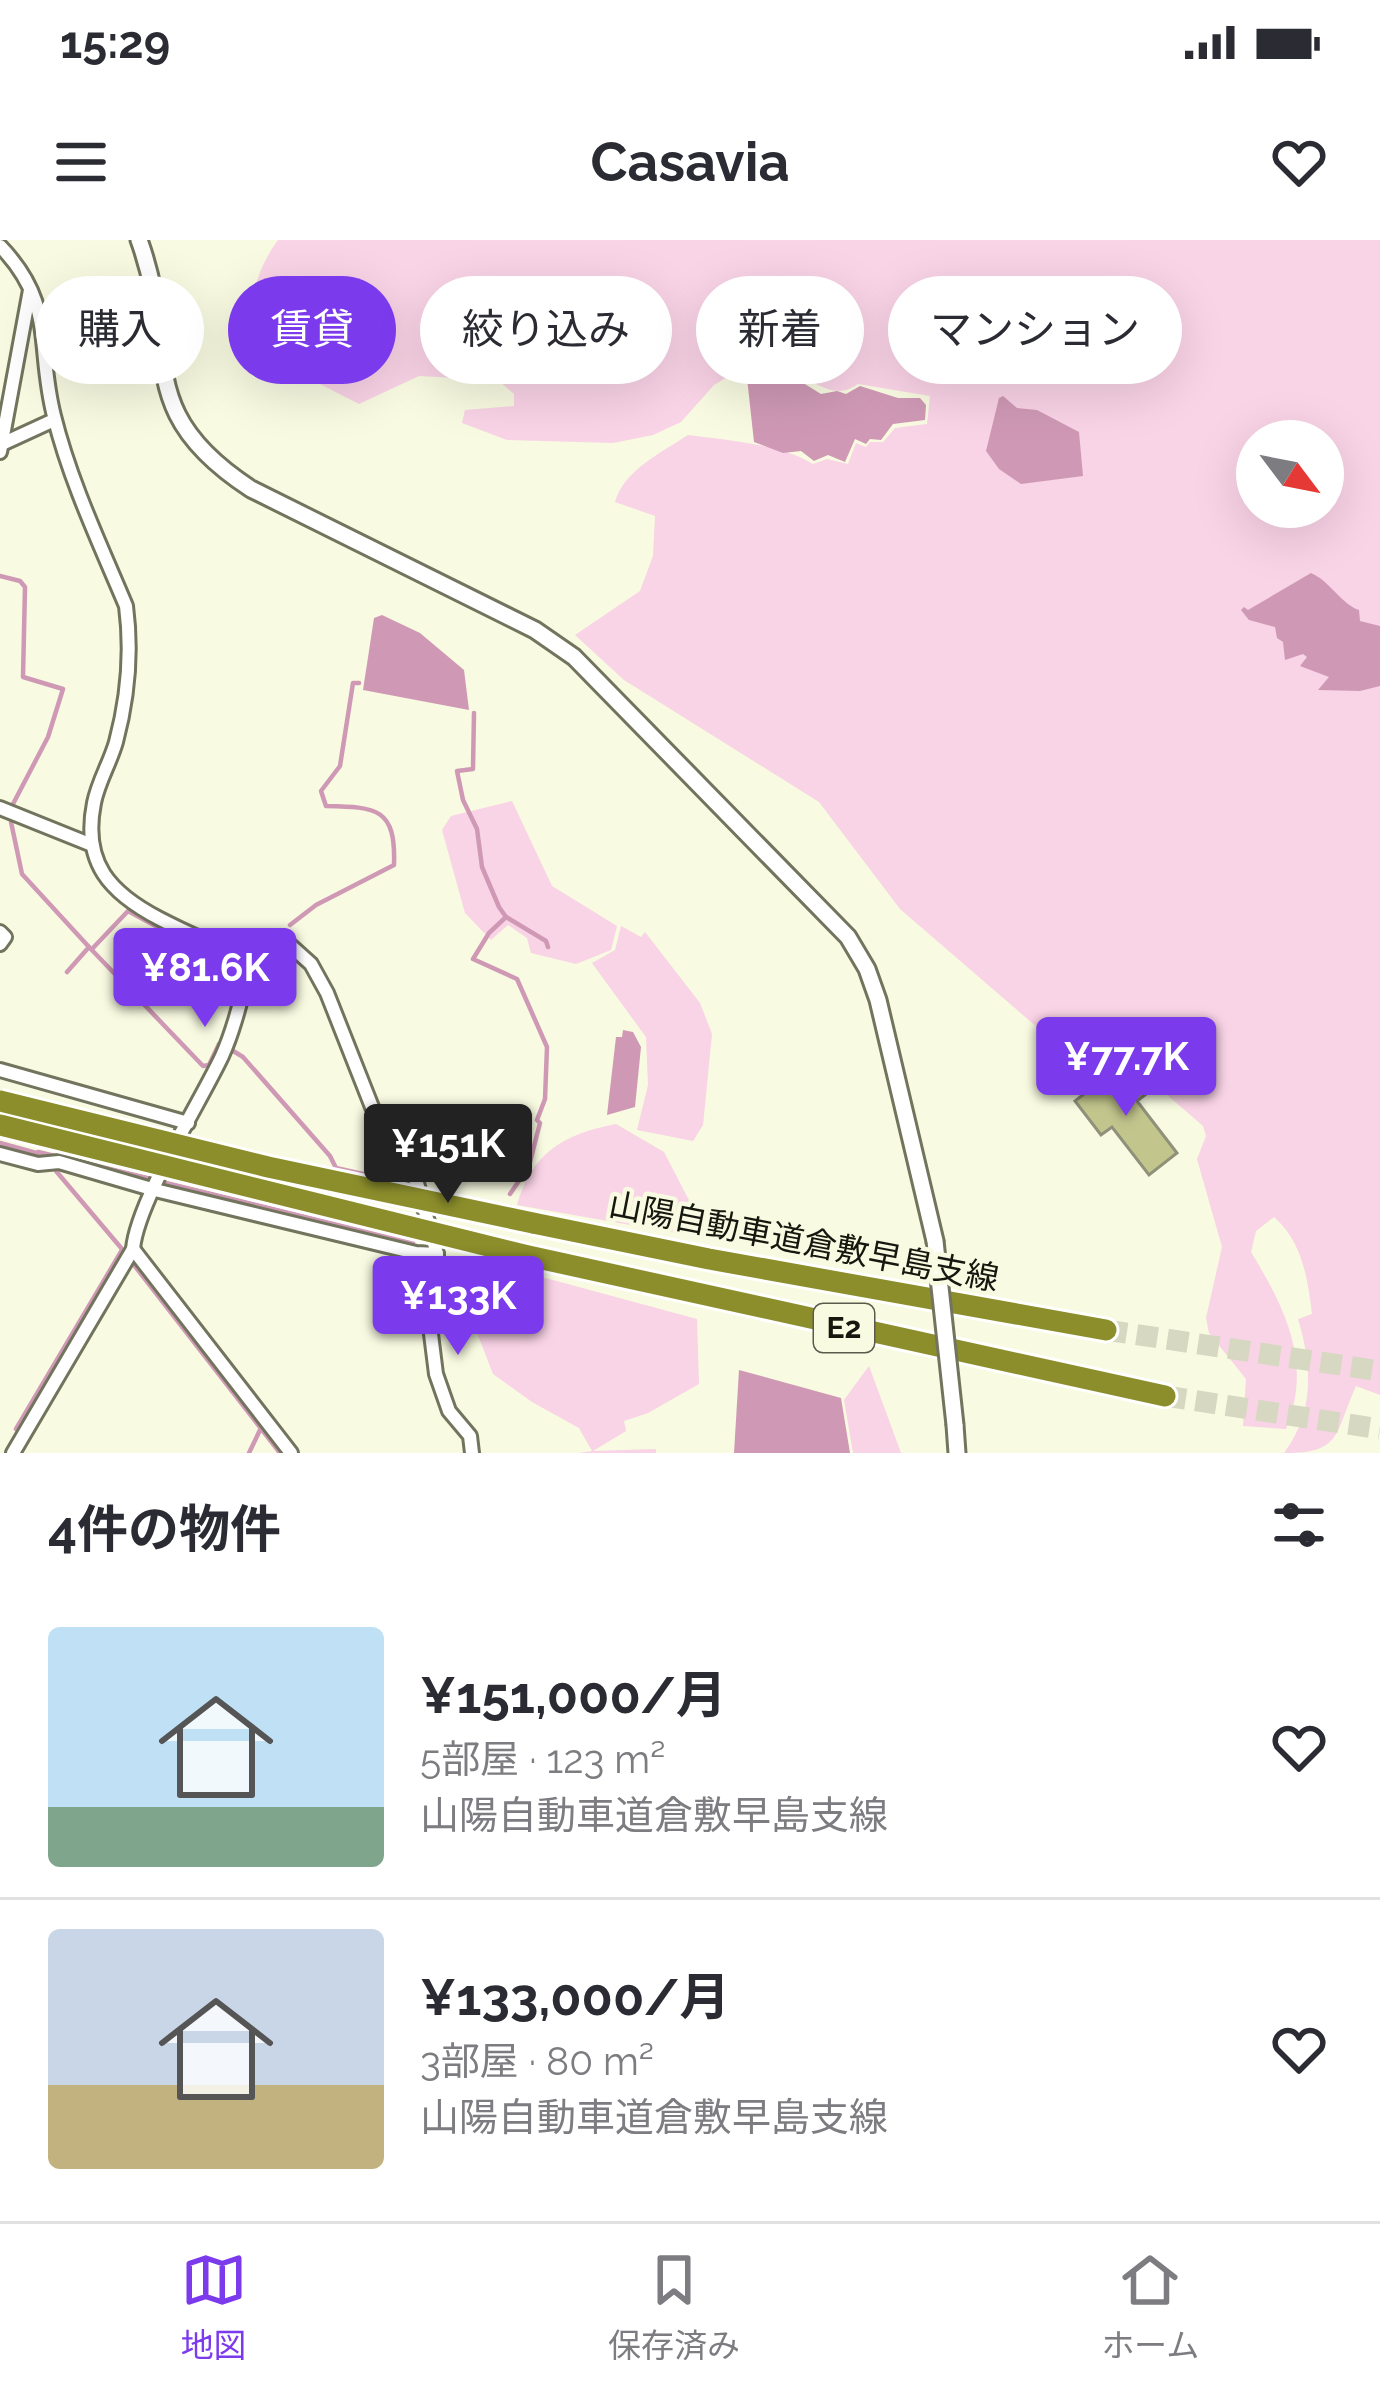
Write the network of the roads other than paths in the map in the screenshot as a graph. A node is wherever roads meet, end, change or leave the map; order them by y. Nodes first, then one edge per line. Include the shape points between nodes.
1 (139, 240) edge
2 (0, 246) edge
3 (30, 289) junction
4 (54, 420) junction
5 (2, 448) edge
6 (0, 808) edge
7 (92, 845) junction
8 (0, 932) edge
9 (0, 944) edge
10 (254, 950) junction
11 (0, 1070) edge
12 (0, 1101) edge
13 (188, 1123) junction
14 (0, 1125) edge
15 (0, 1154) edge
16 (155, 1190) junction
17 (133, 1249) junction
18 (437, 1254) junction
19 (1106, 1330) tunnel mouth
20 (1165, 1396) tunnel mouth
21 (13, 1453) edge
22 (291, 1453) edge
23 (472, 1453) edge
24 (957, 1453) edge

1 - 24 street, bridge via 167,395 193,443 251,489 574,657 848,937 878,1000 935,1241
2 - 3 street
3 - 4 street via 42,313
3 - 5 street
4 - 5 street
4 - 7 street via 126,606 130,638 124,704 94,804
6 - 7 street
7 - 10 street via 112,889 131,904 212,946
8 - 9 street
10 - 13 street via 224,1051
10 - 18 street via 291,946 311,964 372,1107 417,1183
11 - 13 street
12 - 19 highway, 山陽自動車道倉敷早島支線 / E2, bridge via 532,1223
13 - 16 street
14 - 20 highway, E2, bridge via 524,1255
15 - 16 street
16 - 17 street
16 - 18 street
17 - 21 street
17 - 22 street
18 - 23 street via 430,1326 436,1374

